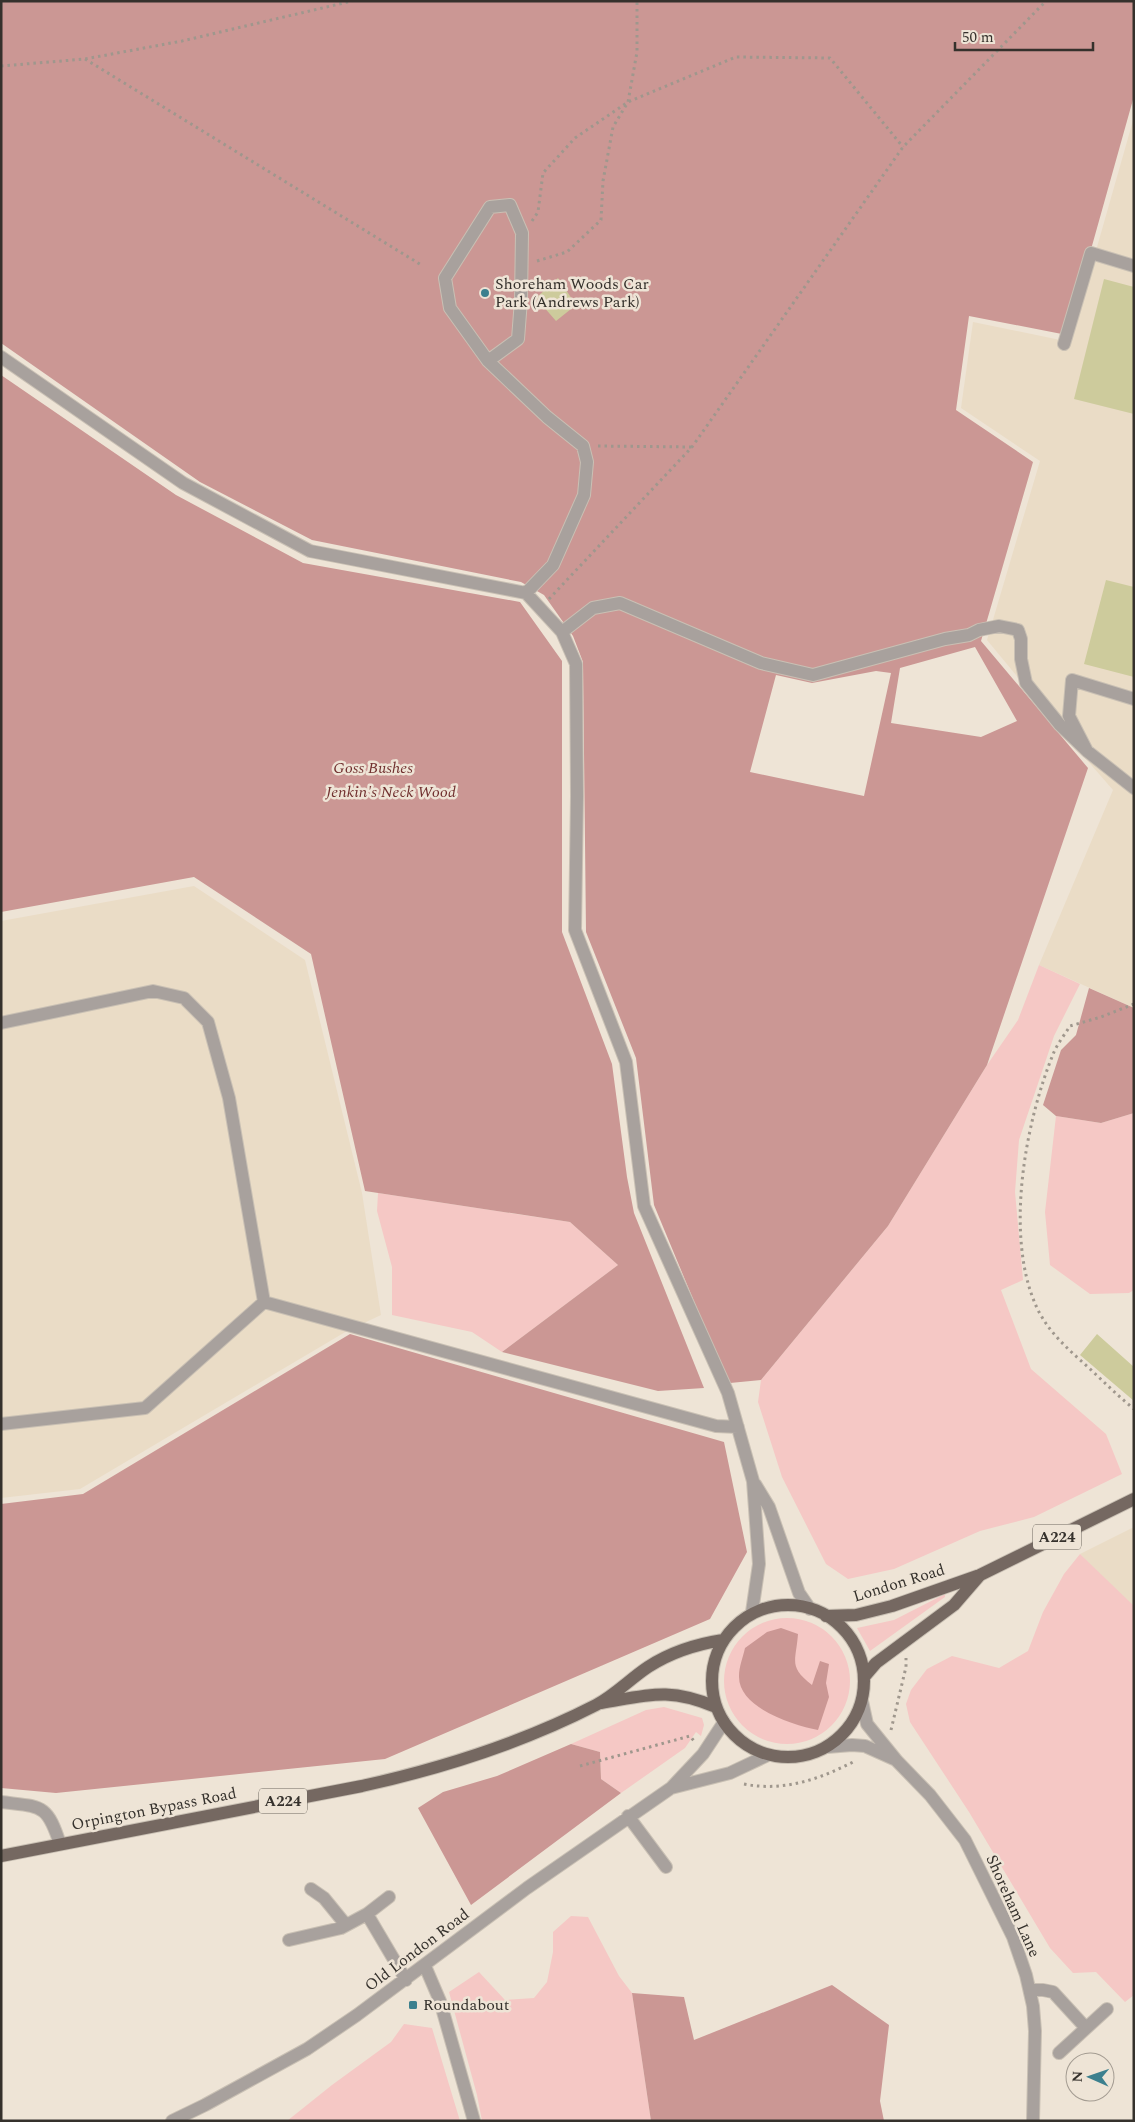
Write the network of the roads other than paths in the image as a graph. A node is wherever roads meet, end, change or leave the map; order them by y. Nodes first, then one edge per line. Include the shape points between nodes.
1 (1134, 266) edge
2 (1064, 344) dead end
3 (1, 356) edge
4 (488, 361) junction
5 (526, 593) junction
6 (562, 632) junction
7 (1134, 699) edge
8 (1087, 751) junction
9 (1134, 788) edge
10 (1, 1023) edge
11 (264, 1302) junction
12 (1, 1424) edge
13 (738, 1427) junction
14 (753, 1481) junction
15 (1134, 1499) edge
16 (980, 1575) junction
17 (810, 1609) junction
18 (752, 1612) junction
19 (826, 1616) junction
20 (723, 1640) junction
21 (864, 1677) junction
22 (862, 1701) junction
23 (598, 1704) junction
24 (716, 1707) junction
25 (724, 1722) junction
26 (827, 1747) junction
27 (768, 1755) junction
28 (897, 1760) junction
29 (671, 1788) junction
30 (1, 1802) edge
31 (628, 1816) junction
32 (60, 1844) junction
33 (1, 1856) edge
34 (666, 1867) dead end
35 (311, 1889) dead end
36 (389, 1897) dead end
37 (368, 1914) junction
38 (344, 1926) junction
39 (289, 1940) dead end
40 (425, 1966) junction
41 (406, 1980) junction
42 (1030, 1990) junction
43 (1107, 2009) dead end
44 (1086, 2028) junction
45 (1059, 2053) dead end
46 (172, 2121) edge
47 (474, 2121) edge
48 (1033, 2121) edge

1 - 2 street via 1091,252
3 - 5 street via 183,483 310,551
4 - 4 street via 518,339 522,233 510,205 490,207 445,278 450,308
4 - 5 street via 582,446 587,462 584,495 553,565
5 - 6 street
6 - 8 street via 593,608 620,603 761,663 813,675 998,626 1018,630 1026,683 1060,725
6 - 13 street via 576,664 575,930 626,1062 644,1206 728,1392
7 - 8 street via 1072,680 1069,716
8 - 9 street
10 - 11 street via 153,991 184,998 208,1022 229,1098
11 - 12 street via 145,1408
11 - 13 street via 716,1426
13 - 14 street
14 - 17 street via 769,1507 799,1594
14 - 18 street via 759,1564
15 - 16 main road, London Road / A224
16 - 19 main road, London Road / A224 via 892,1606 856,1615
16 - 21 main road, London Road / A224 via 954,1605 876,1663
17 - 18 main road via 778,1606
17 - 19 main road
18 - 20 main road via 735,1624
19 - 21 main road via 852,1640
20 - 23 main road, Orpington Bypass Road / A224 via 696,1645 649,1666
20 - 24 main road via 713,1671
21 - 22 main road
22 - 26 main road via 857,1715 844,1733
22 - 28 street, Shoreham Lane via 867,1724
23 - 24 main road, Orpington Bypass Road / A224 via 668,1694 690,1697
23 - 32 main road, Orpington Bypass Road / A224 via 512,1743 416,1774
24 - 25 main road
25 - 27 main road via 734,1736
25 - 29 street, Old London Road via 703,1754
26 - 27 main road via 797,1757
26 - 28 street, Shoreham Lane via 865,1746
27 - 29 street, Old London Road via 730,1773
28 - 42 street, Shoreham Lane via 965,1840 1013,1937
29 - 31 street, Old London Road
30 - 32 street via 45,1811 54,1824
31 - 34 street
31 - 40 street, Old London Road
32 - 33 main road, Orpington Bypass Road / A224
35 - 38 street via 324,1898
36 - 37 street
37 - 38 street
37 - 41 street
38 - 39 street
40 - 41 street, Old London Road
40 - 47 street via 440,2001
41 - 46 street, Old London Road via 306,2049
42 - 44 street via 1053,1992
42 - 48 street, Shoreham Lane via 1035,2031
43 - 44 street
44 - 45 street

